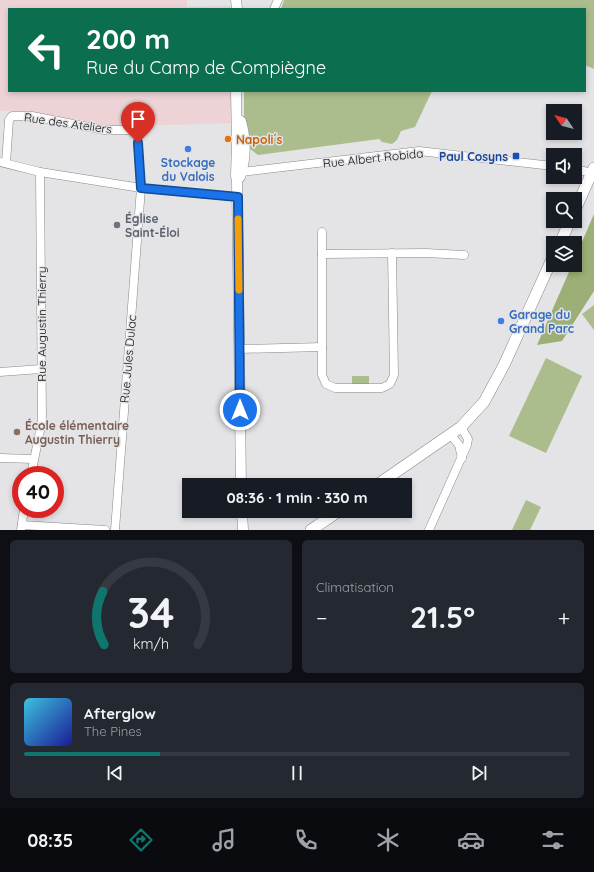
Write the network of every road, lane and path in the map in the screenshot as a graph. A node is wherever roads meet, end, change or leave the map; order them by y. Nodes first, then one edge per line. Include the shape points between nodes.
1 (236, 92) edge
2 (3, 163) edge
3 (546, 165) edge
4 (582, 170) edge
5 (593, 171) edge
6 (40, 172) junction
7 (239, 176) junction
8 (141, 188) junction
9 (582, 195) edge
10 (238, 197) junction
11 (322, 232) dead end
12 (392, 253) junction
13 (322, 254) junction
14 (464, 255) dead end
15 (546, 272) edge
16 (322, 347) junction
17 (240, 349) junction
18 (41, 369) junction
19 (0, 372) edge
20 (461, 427) junction
21 (451, 435) junction
22 (0, 458) edge
23 (462, 458) junction
24 (34, 459) junction
25 (33, 466) edge
26 (241, 478) edge
27 (387, 478) edge
28 (242, 518) edge
29 (329, 518) edge
30 (21, 527) edge
31 (105, 530) edge
32 (114, 530) edge
33 (243, 530) edge
34 (311, 530) edge
35 (429, 530) edge

1 - 7 street via 236,176
2 - 6 street
2 - 8 street, Rue des Ateliers via 9,120 12,116 32,116 104,130 137,130
3 - 7 street, Rue Albert Robida via 419,151
4 - 5 street
5 - 9 main road
6 - 8 street
6 - 18 street, Rue Augustin Thierry
7 - 10 street
8 - 10 street
8 - 32 street, Rue Jules Dulac
10 - 17 street
11 - 13 street
12 - 13 street
12 - 14 street
12 - 16 street via 394,375 390,384 382,388 335,388 326,384 322,375
13 - 16 street
15 - 20 main road via 490,391
16 - 17 street
17 - 26 street
18 - 19 street
18 - 24 street, Rue Augustin Thierry via 42,421
20 - 21 main road
20 - 23 street via 468,439
21 - 23 street via 459,445
21 - 27 main road
22 - 24 street
23 - 35 street
24 - 25 street, Rue Augustin Thierry
28 - 33 street
29 - 34 main road
30 - 31 street

